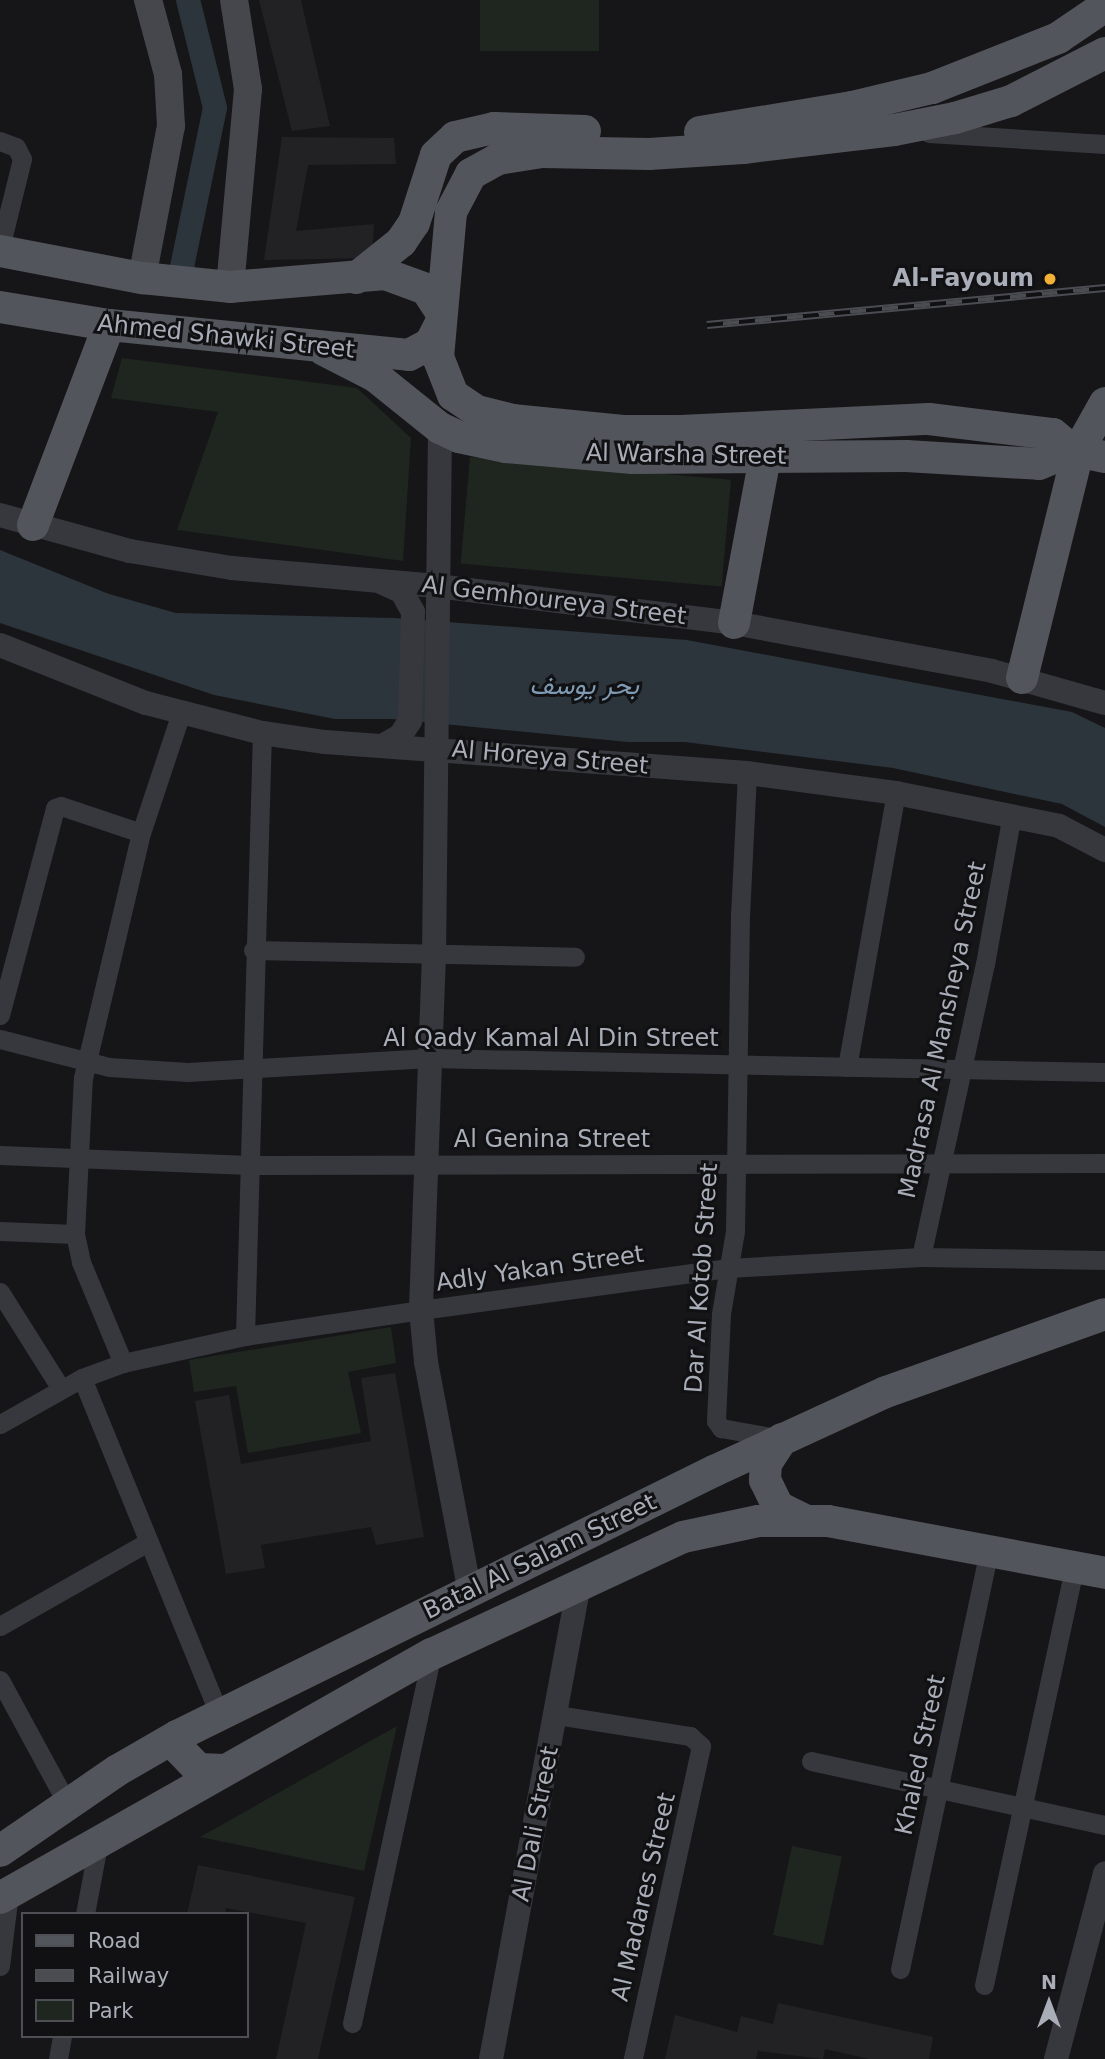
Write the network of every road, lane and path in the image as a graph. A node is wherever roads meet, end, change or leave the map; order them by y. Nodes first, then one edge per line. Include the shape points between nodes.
1 (148, 0) edge
2 (234, 0) edge
3 (1105, 6) edge
4 (1105, 53) edge
5 (894, 130) junction
6 (455, 137) junction
7 (0, 141) edge
8 (1105, 144) edge
9 (471, 174) junction
10 (0, 249) edge
11 (142, 278) junction
12 (356, 278) junction
13 (230, 287) junction
14 (0, 307) edge
15 (440, 319) junction
16 (109, 325) junction
17 (324, 350) junction
18 (1105, 403) edge
19 (440, 428) junction
20 (1085, 453) edge
21 (765, 458) junction
22 (0, 515) edge
23 (33, 525) junction
24 (378, 581) junction
25 (437, 586) junction
26 (734, 623) junction
27 (0, 645) edge
28 (1022, 678) junction
29 (1105, 703) edge
30 (181, 713) junction
31 (262, 733) junction
32 (384, 746) junction
33 (437, 749) junction
34 (747, 773) junction
35 (896, 793) junction
36 (1012, 814) junction
37 (141, 834) junction
38 (1105, 850) edge
39 (253, 950) junction
40 (434, 954) junction
41 (575, 957) dead end
42 (0, 1016) edge
43 (0, 1039) edge
44 (430, 1058) junction
45 (85, 1062) junction
46 (736, 1065) junction
47 (847, 1067) junction
48 (962, 1070) junction
49 (251, 1072) junction
50 (1105, 1072) edge
51 (0, 1155) edge
52 (78, 1158) junction
53 (941, 1162) junction
54 (1105, 1163) edge
55 (735, 1164) junction
56 (249, 1165) junction
57 (426, 1165) junction
58 (0, 1231) edge
59 (75, 1234) junction
60 (920, 1257) junction
61 (1105, 1260) edge
62 (729, 1268) junction
63 (0, 1292) edge
64 (421, 1310) junction
65 (1105, 1314) edge
66 (245, 1336) junction
67 (123, 1363) junction
68 (82, 1378) junction
69 (61, 1389) junction
70 (0, 1424) edge
71 (782, 1439) junction
72 (668, 1495) junction
73 (806, 1520) junction
74 (683, 1537) junction
75 (146, 1543) junction
76 (989, 1550) junction
77 (1074, 1567) junction
78 (1105, 1573) edge
79 (578, 1588) junction
80 (470, 1592) junction
81 (0, 1626) edge
82 (432, 1654) junction
83 (0, 1680) edge
84 (219, 1714) junction
85 (557, 1715) junction
86 (177, 1736) junction
87 (811, 1761) dead end
88 (118, 1770) junction
89 (225, 1770) junction
90 (939, 1789) junction
91 (164, 1804) junction
92 (68, 1805) junction
93 (1025, 1807) junction
94 (1105, 1825) edge
95 (99, 1839) junction
96 (0, 1851) edge
97 (1105, 1872) edge
98 (4, 1896) edge
99 (85, 1912) edge
100 (0, 1966) edge
101 (900, 1969) dead end
102 (984, 1985) dead end
103 (352, 2023) dead end
104 (62, 2038) edge
105 (58, 2059) edge
106 (491, 2059) edge
107 (633, 2059) edge
108 (1056, 2059) edge

1 - 11 main road via 168,74 171,126
2 - 13 main road via 248,89
3 - 6 main road via 1058,38 1013,58 932,88 852,107 711,131 494,128
4 - 5 main road via 1011,101
5 - 8 street
5 - 9 main road via 696,152 518,153
6 - 9 main road
6 - 12 main road via 436,155 427,172 414,223 401,242
7 - 10 street via 16,147 22,159
9 - 15 main road, Al Warsha Street via 452,212
10 - 11 main road, Ahmed Shawki Street
11 - 13 main road, Ahmed Shawki Street
12 - 13 main road, Ahmed Shawki Street
12 - 15 main road, Ahmed Shawki Street via 385,274 413,282 436,299
14 - 16 main road, Ahmed Shawki Street
15 - 17 main road, Ahmed Shawki Street via 430,344 409,355
15 - 20 main road, Al Warsha Street via 438,357 444,381 465,404 493,417 625,431 929,419 1053,434
16 - 17 main road, Ahmed Shawki Street
16 - 23 main road
17 - 19 main road, Al Warsha Street via 375,376
18 - 20 main road
19 - 21 main road, Al Warsha Street via 480,443 579,454
19 - 25 street
20 - 21 main road, Al Warsha Street via 1039,464 906,456
20 - 28 main road
21 - 26 main road
22 - 23 street, Al Gemhoureya Street
23 - 24 street, Al Gemhoureya Street via 181,559
24 - 25 street, Al Gemhoureya Street
24 - 32 street via 402,592 412,611 410,721 400,736
25 - 26 street, Al Gemhoureya Street
25 - 33 street
26 - 28 street, Al Gemhoureya Street
27 - 30 street, Al Horeya Street
28 - 29 street, Al Gemhoureya Street
30 - 31 street, Al Horeya Street
30 - 37 street
31 - 32 street, Al Horeya Street
31 - 39 street
32 - 33 street, Al Horeya Street
33 - 34 street, Al Horeya Street
33 - 40 street
34 - 35 street, Al Horeya Street
34 - 46 street, Dar Al Kotob Street
35 - 36 street, Al Horeya Street
35 - 47 street
36 - 38 street, Al Horeya Street via 1059,826
36 - 48 street, Madrasa Al Mansheya Street
37 - 42 street via 61,806 54,808
37 - 45 street
39 - 40 street
39 - 49 street
40 - 41 street
40 - 44 street
43 - 45 street, Al Qady Kamal Al Din Street
44 - 46 street, Al Qady Kamal Al Din Street
44 - 49 street, Al Qady Kamal Al Din Street
44 - 57 street
45 - 49 street, Al Qady Kamal Al Din Street via 188,1072
45 - 52 street
46 - 47 street, Al Qady Kamal Al Din Street
46 - 55 street, Dar Al Kotob Street
47 - 48 street, Al Qady Kamal Al Din Street
48 - 50 street, Al Qady Kamal Al Din Street
48 - 53 street, Madrasa Al Mansheya Street
49 - 56 street
51 - 52 street, Al Genina Street
52 - 56 street, Al Genina Street
52 - 59 street
53 - 54 street, Al Genina Street
53 - 55 street, Al Genina Street
53 - 60 street, Madrasa Al Mansheya Street
55 - 57 street, Al Genina Street
55 - 62 street, Dar Al Kotob Street
56 - 57 street, Al Genina Street
56 - 66 street
57 - 64 street
58 - 59 street
59 - 67 street via 80,1262
60 - 61 street, Adly Yakan Street
60 - 62 street, Adly Yakan Street
62 - 64 street, Adly Yakan Street
62 - 71 street, Dar Al Kotob Street via 721,1314 717,1424
63 - 69 street
64 - 66 street, Adly Yakan Street
64 - 80 street via 426,1362
65 - 71 main road, Batal Al Salam Street via 935,1373
66 - 67 street, Adly Yakan Street
67 - 68 street, Adly Yakan Street
68 - 69 street, Adly Yakan Street
68 - 75 street
69 - 70 street, Adly Yakan Street
71 - 72 main road, Batal Al Salam Street
71 - 73 main road via 766,1464 767,1487 778,1507
72 - 74 main road via 687,1508 690,1523
72 - 80 main road, Batal Al Salam Street
73 - 74 main road, Batal Al Salam Street via 758,1521
73 - 76 main road, Batal Al Salam Street
74 - 79 main road, Batal Al Salam Street
75 - 81 street
75 - 84 street
76 - 77 main road, Batal Al Salam Street
76 - 90 street, Khaled Street
77 - 78 main road, Batal Al Salam Street
77 - 93 street
79 - 82 main road, Batal Al Salam Street
79 - 85 street, Al Dali Street
80 - 84 main road, Batal Al Salam Street
82 - 89 main road, Batal Al Salam Street
82 - 103 street
83 - 92 street
84 - 86 main road, Batal Al Salam Street
85 - 106 street, Al Dali Street
85 - 107 street, Al Madares Street via 690,1736 701,1746
86 - 88 main road, Batal Al Salam Street
86 - 89 main road via 179,1749 198,1769
87 - 90 street
88 - 91 main road via 143,1773 153,1781
88 - 92 main road, Batal Al Salam Street
89 - 91 main road, Batal Al Salam Street
90 - 93 street
90 - 101 street, Khaled Street
91 - 95 main road, Batal Al Salam Street
92 - 96 main road, Batal Al Salam Street
93 - 94 street
93 - 102 street
95 - 98 main road, Batal Al Salam Street
95 - 99 street
97 - 108 street
98 - 100 street
104 - 105 street

